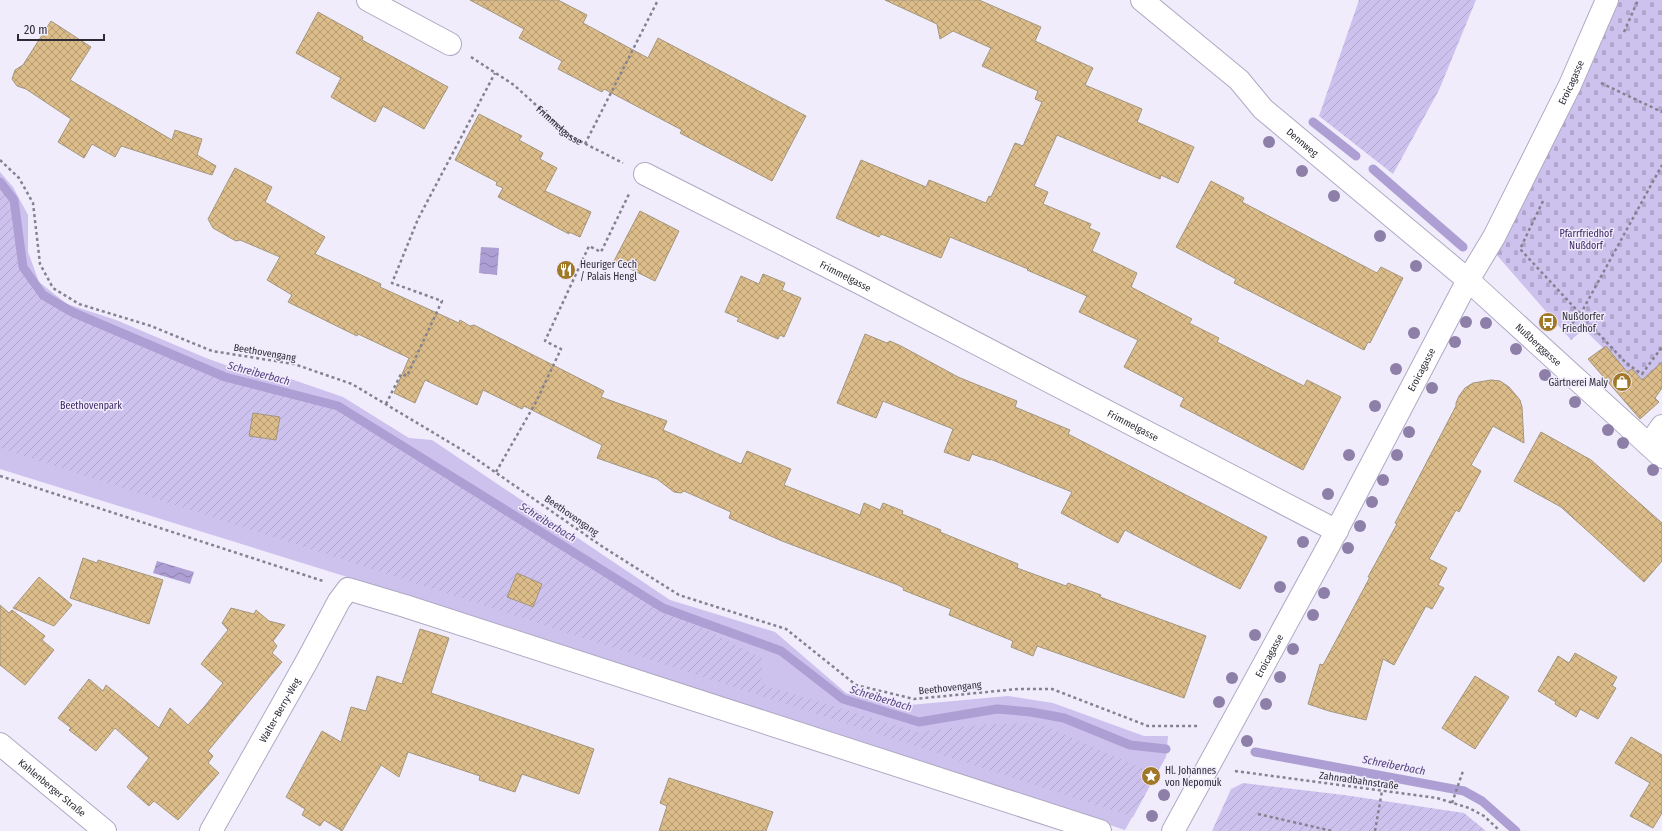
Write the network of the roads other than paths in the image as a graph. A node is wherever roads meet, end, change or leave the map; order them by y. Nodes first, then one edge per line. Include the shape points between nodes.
1 (368, 0) edge
2 (1142, 0) edge
3 (1607, 0) edge
4 (450, 44) road end
5 (643, 172) road end
6 (1468, 280) junction
7 (1662, 426) edge
8 (1655, 451) edge
9 (1337, 531) junction
10 (0, 744) edge
11 (105, 831) edge
12 (211, 831) edge
13 (1100, 831) edge
14 (1173, 831) edge

1 - 4 street
2 - 6 street, Dennweg via 1239,80 1263,109
3 - 6 street, Eroicagasse via 1548,131 1494,238
5 - 9 street, Frimmelgasse
6 - 8 street, Nußberggasse
6 - 9 street, Eroicagasse
7 - 8 street
9 - 14 street, Eroicagasse
10 - 11 street, Kahlenberger Straße
12 - 13 street, Walter-Berry-Weg via 348,589

